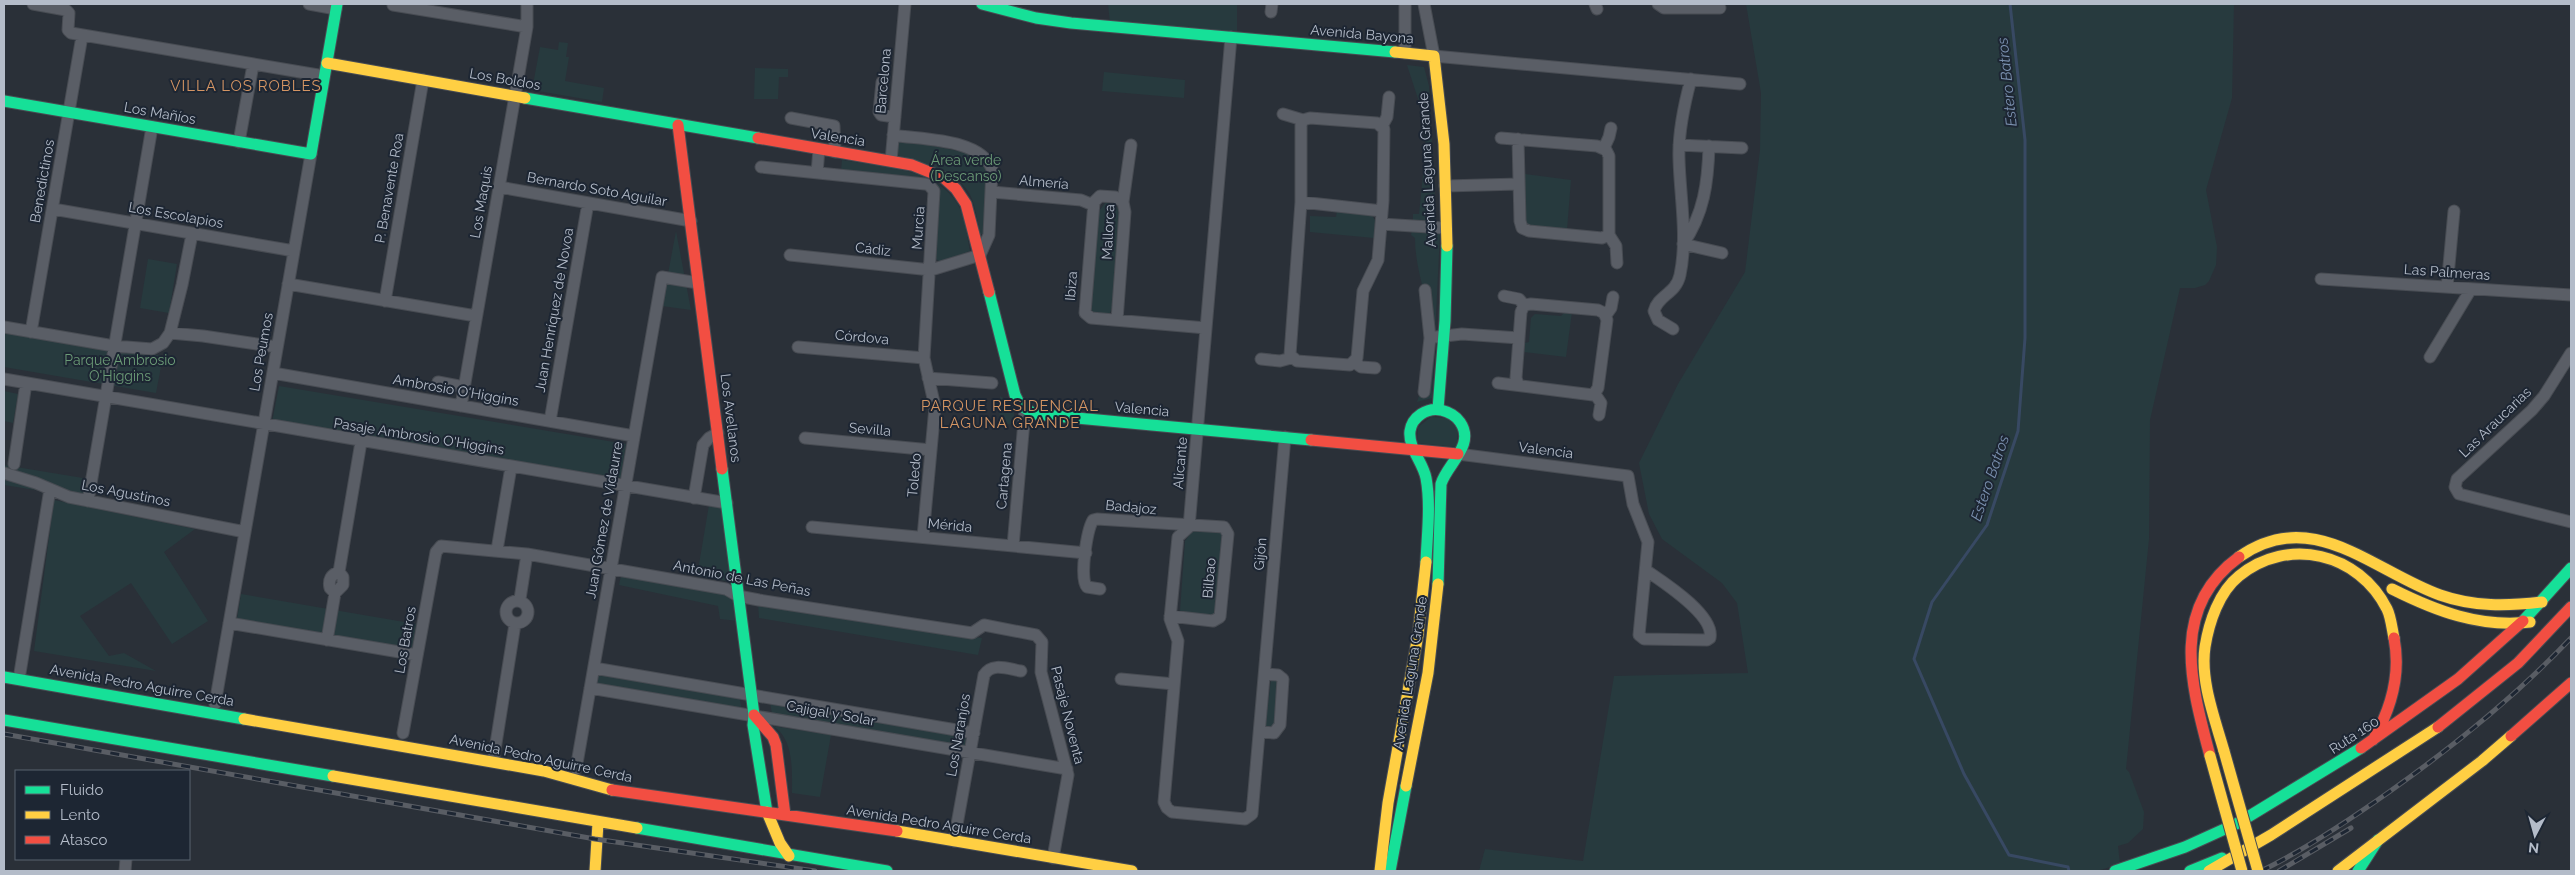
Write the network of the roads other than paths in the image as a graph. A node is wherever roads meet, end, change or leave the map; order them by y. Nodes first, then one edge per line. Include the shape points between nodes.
1 (33, 4) edge
2 (310, 4) edge
3 (527, 4) edge
4 (905, 4) edge
5 (982, 4) edge
6 (1405, 4) edge
7 (1424, 4) edge
8 (1658, 4) edge
9 (393, 5) edge
10 (336, 6) edge
11 (1720, 8) dead end
12 (527, 27) junction
13 (82, 36) junction
14 (1231, 37) junction
15 (1405, 54) junction
16 (1434, 56) junction
17 (327, 63) junction
18 (253, 64) junction
19 (324, 76) junction
20 (1691, 79) junction
21 (423, 80) junction
22 (882, 82) dead end
23 (1740, 84) dead end
24 (515, 96) junction
25 (1389, 97) dead end
26 (4, 101) edge
27 (70, 112) junction
28 (1283, 114) dead end
29 (895, 117) junction
30 (791, 118) dead end
31 (1303, 120) junction
32 (678, 125) junction
33 (1382, 126) junction
34 (152, 127) junction
35 (1610, 128) dead end
36 (893, 135) junction
37 (1501, 138) dead end
38 (1518, 139) junction
39 (239, 142) junction
40 (1131, 145) dead end
41 (1679, 145) junction
42 (1709, 146) junction
43 (1604, 148) junction
44 (1742, 148) dead end
45 (819, 149) junction
46 (835, 152) junction
47 (311, 154) junction
48 (890, 161) junction
49 (761, 167) dead end
50 (817, 172) junction
51 (1519, 184) junction
52 (1445, 186) junction
53 (499, 188) junction
54 (992, 192) junction
55 (1123, 202) junction
56 (1301, 202) junction
57 (588, 203) junction
58 (1093, 205) junction
59 (53, 209) junction
60 (1382, 211) junction
61 (2454, 212) dead end
62 (691, 221) junction
63 (136, 224) junction
64 (1381, 224) junction
65 (1445, 228) junction
66 (192, 234) junction
67 (1609, 235) junction
68 (1683, 244) junction
69 (294, 252) junction
70 (1722, 253) dead end
71 (790, 255) dead end
72 (980, 255) junction
73 (1617, 263) dead end
74 (931, 270) junction
75 (2321, 279) dead end
76 (698, 283) junction
77 (288, 284) junction
78 (2447, 287) junction
79 (2471, 289) junction
80 (1425, 290) dead end
81 (1504, 296) dead end
82 (2571, 296) edge
83 (1613, 297) dead end
84 (385, 301) junction
85 (1524, 305) junction
86 (1606, 315) junction
87 (476, 316) junction
88 (1117, 320) junction
89 (4, 327) edge
90 (1206, 328) junction
91 (1673, 329) dead end
92 (31, 332) junction
93 (170, 333) junction
94 (1444, 336) junction
95 (1430, 338) junction
96 (1519, 338) junction
97 (114, 346) junction
98 (277, 347) junction
99 (798, 347) dead end
100 (2571, 352) edge
101 (2430, 357) dead end
102 (924, 358) junction
103 (1291, 358) junction
104 (1261, 359) dead end
105 (1354, 362) junction
106 (1375, 368) dead end
107 (273, 373) junction
108 (928, 378) junction
109 (4, 379) edge
110 (438, 382) dead end
111 (26, 383) junction
112 (992, 383) dead end
113 (1498, 383) dead end
114 (1518, 384) junction
115 (464, 387) junction
116 (1424, 392) dead end
117 (1595, 394) junction
118 (106, 397) junction
119 (461, 406) junction
120 (1438, 409) junction
121 (1025, 410) junction
122 (1600, 415) dead end
123 (550, 421) junction
124 (264, 425) junction
125 (1198, 429) junction
126 (718, 433) junction
127 (634, 436) junction
128 (1285, 437) junction
129 (805, 438) dead end
130 (361, 442) junction
131 (1413, 449) junction
132 (931, 450) junction
133 (1458, 454) junction
134 (14, 464) dead end
135 (511, 467) junction
136 (4, 473) edge
137 (625, 486) junction
138 (50, 489) junction
139 (694, 498) junction
140 (88, 501) junction
141 (727, 503) junction
142 (2571, 522) edge
143 (1189, 526) junction
144 (812, 527) dead end
145 (245, 532) junction
146 (923, 537) junction
147 (1013, 546) junction
148 (497, 550) junction
149 (436, 552) joint
150 (1086, 553) junction
151 (527, 554) junction
152 (2353, 567) junction
153 (2571, 568) edge
154 (611, 569) junction
155 (1647, 570) junction
156 (1100, 589) dead end
157 (738, 596) junction
158 (2542, 602) junction
159 (2571, 606) edge
160 (1170, 616) junction
161 (229, 623) junction
162 (2521, 624) junction
163 (1041, 639) joint
164 (327, 640) junction
165 (417, 655) junction
166 (594, 668) junction
167 (1021, 671) dead end
168 (20, 673) dead end
169 (1265, 674) junction
170 (4, 677) edge
171 (1121, 680) dead end
172 (2571, 683) edge
173 (1174, 684) junction
174 (590, 688) junction
175 (751, 694) junction
176 (215, 704) dead end
177 (754, 715) junction
178 (4, 720) edge
179 (974, 732) junction
180 (1260, 732) junction
181 (403, 733) dead end
182 (2372, 742) junction
183 (970, 753) junction
184 (494, 756) dead end
185 (576, 769) dead end
186 (1067, 769) junction
187 (767, 812) junction
188 (785, 815) junction
189 (1210, 816) joint
190 (598, 823) junction
191 (2275, 832) junction
192 (2378, 840) junction
193 (954, 841) junction
194 (789, 856) junction
195 (1053, 858) junction
196 (824, 867) edge
197 (595, 871) edge
198 (886, 871) edge
199 (1132, 871) edge
200 (1380, 871) edge
201 (1390, 871) edge
202 (2116, 871) edge
203 (2190, 871) edge
204 (2210, 871) edge
205 (2242, 871) edge
206 (2258, 871) edge
207 (2338, 871) edge
208 (2358, 871) edge

1 - 13 street via 66,10 69,13 69,32
2 - 10 street
3 - 12 street, Los Maquis
4 - 29 street, Barcelona
5 - 14 main road, Avenida Bayona via 1060,22
6 - 15 street
7 - 16 street, Avenida Laguna Grande
8 - 11 street via 1664,8
9 - 12 street
10 - 17 main road, Los Peumos
12 - 24 street, Los Maquis
13 - 18 street
13 - 27 street, Benedictinos
14 - 15 main road, Avenida Bayona
14 - 90 street, Alicante
15 - 16 main road, Avenida Bayona
16 - 20 street, Avenida Bayona
16 - 52 main road, Avenida Laguna Grande
17 - 19 main road, Los Peumos
17 - 21 main road, Los Boldos
18 - 19 street
18 - 39 street
19 - 47 main road, Los Peumos
20 - 23 street, Avenida Bayona
20 - 41 street
21 - 24 main road, Los Boldos
21 - 84 street, P. Benavente Roa
22 - 29 street via 879,112
24 - 32 main road, Los Boldos
24 - 53 street, Los Maquis
25 - 33 street via 1387,117
26 - 27 main road, Los Mañíos
27 - 34 main road, Los Mañíos
27 - 59 street, Benedictinos
28 - 31 street
29 - 36 street, Barcelona
30 - 46 street via 834,126
31 - 33 street via 1329,119
31 - 56 street via 1300,127
32 - 45 main road, Valencia
32 - 62 main road, Los Avellanos
33 - 60 street
34 - 39 main road, Los Mañíos
34 - 63 street
35 - 43 street via 1610,137
36 - 48 street, Barcelona
36 - 54 street via 967,146 980,152 992,169
37 - 38 street
38 - 43 street
38 - 51 street
39 - 47 main road, Los Mañíos
40 - 55 street, Mallorca
41 - 42 street
41 - 68 street
42 - 44 street
42 - 68 street via 1703,204
43 - 67 street via 1609,156
45 - 46 main road, Valencia
45 - 50 street
46 - 48 main road, Valencia
47 - 69 street, Los Peumos
48 - 72 main road, Valencia via 934,172 958,190 969,212
49 - 50 street, Murcia
50 - 74 street, Murcia via 929,185 935,196
51 - 52 street
51 - 67 street via 1520,223 1525,230 1602,238
52 - 65 main road, Avenida Laguna Grande
53 - 57 street, Bernardo Soto Aguilar
53 - 87 street, Los Maquis
54 - 58 street, Almería via 1081,200
54 - 72 street via 988,242
55 - 58 street via 1115,197 1100,196
55 - 88 street, Mallorca via 1125,212
56 - 60 street
56 - 103 street
57 - 62 street, Bernardo Soto Aguilar
57 - 123 street, Juan Henríquez de Novoa
58 - 88 street, Ibiza via 1084,311 1091,318
59 - 63 street, Los Escolapios
59 - 92 street, Benedictinos
60 - 64 street
61 - 78 street
62 - 76 main road, Los Avellanos
63 - 66 street, Los Escolapios
63 - 97 street
64 - 65 street
64 - 105 street via 1376,265 1362,295
65 - 94 main road, Avenida Laguna Grande
66 - 69 street, Los Escolapios
66 - 93 street
67 - 73 street via 1616,246
68 - 70 street
68 - 91 street via 1676,286 1656,304 1654,311 1658,320
69 - 77 street, Los Peumos
71 - 74 street, Cádiz
72 - 74 street, Cádiz
72 - 121 main road, Valencia via 1015,395
74 - 102 street, Murcia
75 - 78 street, Las Palmeras
76 - 126 main road, Los Avellanos
76 - 127 street, Juan Gómez de Vidaurre via 662,277
77 - 84 street
77 - 98 street, Los Peumos
78 - 79 street, Las Palmeras
79 - 82 street, Las Palmeras
79 - 101 street
80 - 95 street
81 - 85 street via 1519,300
83 - 86 street
84 - 87 street
85 - 86 street via 1598,310
85 - 96 street
86 - 117 street
87 - 115 street, Los Maquis
88 - 90 street, Ibiza
89 - 92 street
90 - 125 street, Alicante
92 - 97 street
93 - 97 street via 163,343 152,349
93 - 98 street
94 - 95 street
94 - 96 street
94 - 120 main road, Avenida Laguna Grande
95 - 116 street
96 - 114 street
97 - 118 street
98 - 107 street, Los Peumos
99 - 102 street, Córdova
100 - 142 street, Las Araucarias via 2538,403 2457,479 2454,487 2460,494
102 - 108 street, Toledo
103 - 104 street
103 - 105 street via 1348,365
105 - 106 street via 1362,367
107 - 119 street, Ambrosio O'Higgins
107 - 124 street, Los Peumos
108 - 112 street
108 - 132 street, Toledo via 935,403
109 - 111 street
110 - 115 street
111 - 118 street
111 - 134 street
113 - 114 street
114 - 117 street via 1588,396
115 - 119 street, Los Maquis
117 - 122 street via 1601,403
118 - 124 street, Pasaje Ambrosio O'Higgins
118 - 140 street
119 - 123 street, Ambrosio O'Higgins
120 - 131 main road, Avenida Laguna Grande via 1427,411 1414,421 1410,435
120 - 133 main road, Avenida Laguna Grande via 1449,412 1462,425 1464,443
121 - 125 main road, Valencia via 1039,415
121 - 147 street, Cartagena
123 - 127 street, Ambrosio O'Higgins
124 - 130 street, Pasaje Ambrosio O'Higgins
124 - 145 street, Los Peumos
125 - 128 main road, Valencia
125 - 143 street, Alicante
126 - 139 street via 703,445
126 - 141 main road, Los Avellanos
127 - 137 street, Juan Gómez de Vidaurre
128 - 131 main road, Valencia
128 - 169 street, Gijón
129 - 132 street, Sevilla
130 - 135 street, Pasaje Ambrosio O'Higgins
130 - 164 street via 339,572 333,574 330,581 330,588 335,593
131 - 133 main road, Valencia
131 - 200 main road, Avenida Laguna Grande via 1424,471 1427,488 1424,596 1413,675 1385,820
132 - 146 street, Toledo
133 - 155 street, Valencia via 1628,476 1633,504 1647,537
133 - 201 main road, Avenida Laguna Grande via 1446,470 1441,484 1438,586 1431,648
135 - 137 street, Pasaje Ambrosio O'Higgins
135 - 148 street
136 - 138 street, Los Agustinos
137 - 139 street, Pasaje Ambrosio O'Higgins
137 - 154 street, Juan Gómez de Vidaurre
138 - 140 street, Los Agustinos
138 - 168 street
139 - 141 street, Pasaje Ambrosio O'Higgins
140 - 145 street, Los Agustinos
141 - 157 main road, Los Avellanos
143 - 150 street, Badajoz via 1097,519 1091,524
143 - 160 street, Alicante via 1178,536
143 - 160 street, Bilbao via 1227,530 1221,614 1213,621
144 - 146 street, Mérida
145 - 161 street, Los Peumos
146 - 147 street, Mérida
147 - 150 street, Mérida
148 - 149 street, Antonio de Las Peñas via 441,546
148 - 151 street, Antonio de Las Peñas
149 - 165 street, Los Batros
150 - 156 street, Badajoz via 1084,583 1087,587
151 - 154 street, Antonio de Las Peñas
151 - 184 street via 520,599 527,606 526,618 515,624
152 - 162 main road via 2434,609 2476,620
152 - 182 main road via 2383,597 2395,634 2397,665 2393,692
152 - 206 main road, bridge via 2320,555 2284,554 2251,567 2224,592 2211,617 2205,659 2212,704
153 - 158 main road, Ruta 160
154 - 157 street, Antonio de Las Peñas via 726,589
154 - 166 street, Juan Gómez de Vidaurre
155 - 155 street via 1696,609 1710,630 1710,638 1640,637
157 - 163 street, Antonio de Las Peñas via 972,633 984,625 1036,635
157 - 175 main road, Los Avellanos
158 - 162 main road, Ruta 160
158 - 205 main road, bridge via 2496,605 2450,599 2324,540 2287,538 2254,548 2227,566 2200,603 2193,624 2190,673
159 - 162 main road
159 - 191 main road via 2517,665 2455,717
160 - 173 street, Alicante via 1170,624 1178,638
161 - 164 street
161 - 176 street, Los Peumos
162 - 182 main road, Ruta 160 via 2458,681
163 - 186 street, Pasaje Noventa via 1040,672
164 - 165 street
165 - 181 street, Los Batros
166 - 174 street, Juan Gómez de Vidaurre
166 - 175 street, Cajigal y Solar
167 - 179 street, Los Naranjos via 995,667 986,672
169 - 180 street, Gijón
169 - 180 street via 1278,675 1283,679 1280,725 1274,733
170 - 187 main road, Avenida Pedro Aguirre Cerda via 544,771 599,788
171 - 173 street
172 - 192 main road via 2482,761
173 - 189 street, Alicante via 1164,802 1172,812
174 - 177 street, Cajigal y Solar
174 - 185 street, Juan Gómez de Vidaurre
175 - 177 main road, Los Avellanos
175 - 179 street, Cajigal y Solar
177 - 183 street, Cajigal y Solar
177 - 187 main road, Los Avellanos
177 - 188 main road via 776,744
178 - 190 main road
179 - 183 street, Los Naranjos
180 - 189 street, Gijón via 1252,814 1245,819
182 - 202 main road, Ruta 160 via 2244,820 2198,842
183 - 186 street, Cajigal y Solar
183 - 193 street, Los Naranjos
186 - 195 street, Pasaje Noventa
187 - 188 main road, Avenida Pedro Aguirre Cerda
187 - 194 main road, Los Avellanos
188 - 193 main road, Avenida Pedro Aguirre Cerda
190 - 194 main road
190 - 197 main road
191 - 203 main road
191 - 204 main road
192 - 207 main road
192 - 208 main road
193 - 195 main road, Avenida Pedro Aguirre Cerda
194 - 196 main road
195 - 199 main road, Avenida Pedro Aguirre Cerda
196 - 198 main road

